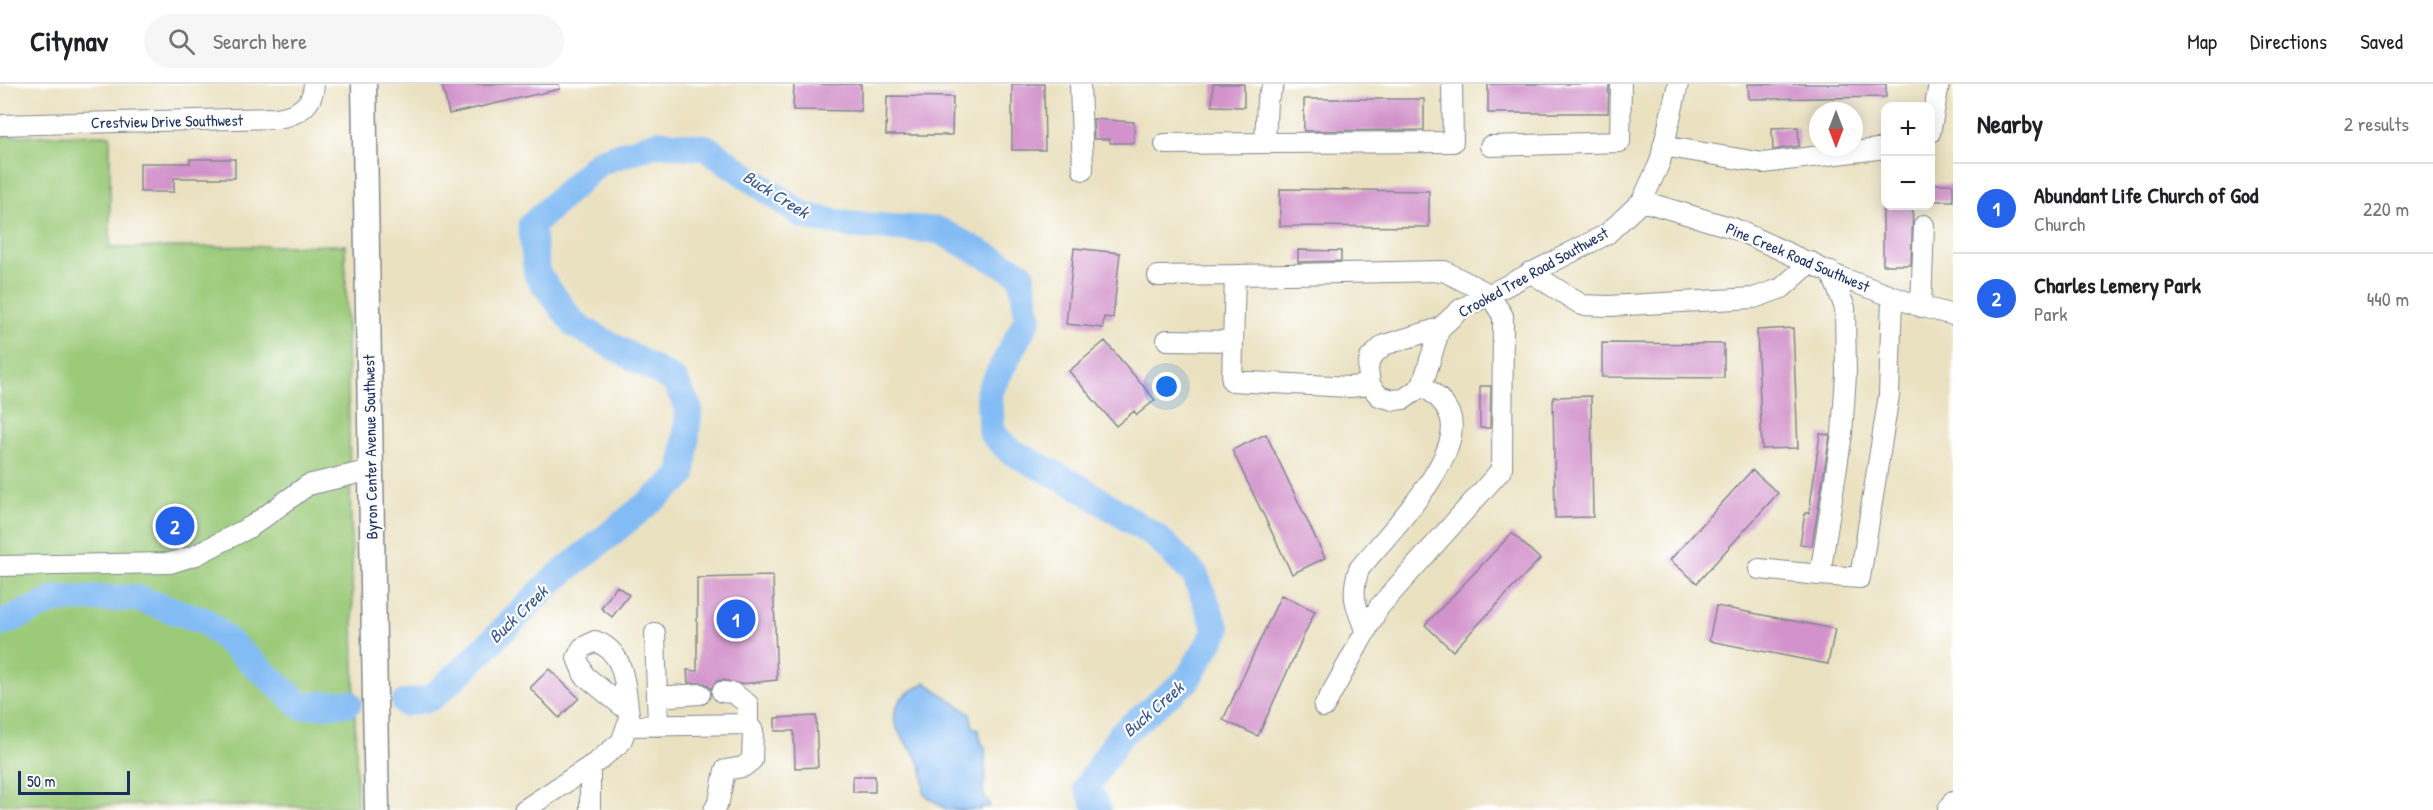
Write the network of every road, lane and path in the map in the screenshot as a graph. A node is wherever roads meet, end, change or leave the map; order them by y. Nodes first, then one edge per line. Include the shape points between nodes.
1 (314, 84) edge
2 (364, 84) edge
3 (1080, 84) edge
4 (1274, 84) edge
5 (1452, 84) edge
6 (1621, 84) edge
7 (1678, 84) edge
8 (1939, 84) edge
9 (1935, 106) edge
10 (0, 124) edge
11 (1265, 143) junction
12 (1165, 144) dead end
13 (1490, 146) dead end
14 (1663, 146) junction
15 (1881, 149) edge
16 (1083, 170) dead end
17 (1642, 201) junction
18 (1924, 225) dead end
19 (1811, 262) junction
20 (1530, 272) junction
21 (1831, 272) junction
22 (1235, 275) junction
23 (1158, 276) dead end
24 (1489, 294) junction
25 (1892, 296) junction
26 (1921, 307) junction
27 (1953, 315) edge
28 (1440, 328) junction
29 (1167, 340) dead end
30 (1233, 341) junction
31 (1370, 385) junction
32 (1422, 386) junction
33 (371, 470) junction
34 (0, 566) edge
35 (1759, 569) dead end
36 (1820, 575) junction
37 (1365, 632) junction
38 (655, 633) dead end
39 (722, 692) dead end
40 (700, 694) dead end
41 (657, 696) junction
42 (1324, 707) dead end
43 (748, 724) junction
44 (658, 726) junction
45 (590, 766) junction
46 (1953, 802) edge
47 (377, 810) edge
48 (524, 810) edge
49 (590, 810) edge
50 (714, 810) edge
51 (1948, 810) edge

1 - 10 street, Crestview Drive Southwest via 307,105 294,115 277,118
2 - 33 main road, Byron Center Avenue Southwest
3 - 16 street
4 - 11 street via 1267,100
5 - 11 street via 1454,141
6 - 13 street via 1620,142
7 - 14 street, Crooked Tree Road Southwest
8 - 9 street
11 - 12 street
14 - 15 street via 1763,163
14 - 17 street, Crooked Tree Road Southwest
17 - 19 street, Pine Creek Road Southwest via 1733,228
17 - 20 street, Crooked Tree Road Southwest via 1607,234
18 - 26 street
19 - 20 street via 1782,288 1754,297 1609,306 1582,305
19 - 21 street, Pine Creek Road Southwest
20 - 24 street, Crooked Tree Road Southwest
21 - 25 street, Pine Creek Road Southwest
21 - 36 street via 1845,308 1846,375 1842,434
22 - 23 street
22 - 24 street via 1443,271
22 - 30 street
24 - 28 street, Crooked Tree Road Southwest via 1461,309
24 - 37 street via 1503,316 1502,469 1379,608
25 - 26 street, Pine Creek Road Southwest
25 - 36 street via 1889,395 1860,578
26 - 27 street, Pine Creek Road Southwest
28 - 31 street, Crooked Tree Road Southwest via 1384,345 1371,358
28 - 32 street, Crooked Tree Road Southwest
29 - 30 street
30 - 31 street via 1232,381
31 - 32 street via 1379,396 1393,400 1404,399
32 - 37 street via 1436,394 1450,413 1446,456 1434,478 1359,569 1353,586 1354,602
33 - 34 street via 308,485 252,526 196,555 170,563
33 - 47 main road, Byron Center Avenue Southwest
35 - 36 street
37 - 42 street
38 - 41 street
39 - 43 street via 733,693 748,704
40 - 41 street
41 - 44 street
43 - 44 street
43 - 50 street via 753,731 752,760 743,767 725,771
44 - 45 street via 629,718 621,742
45 - 48 street
45 - 49 street
46 - 51 street

